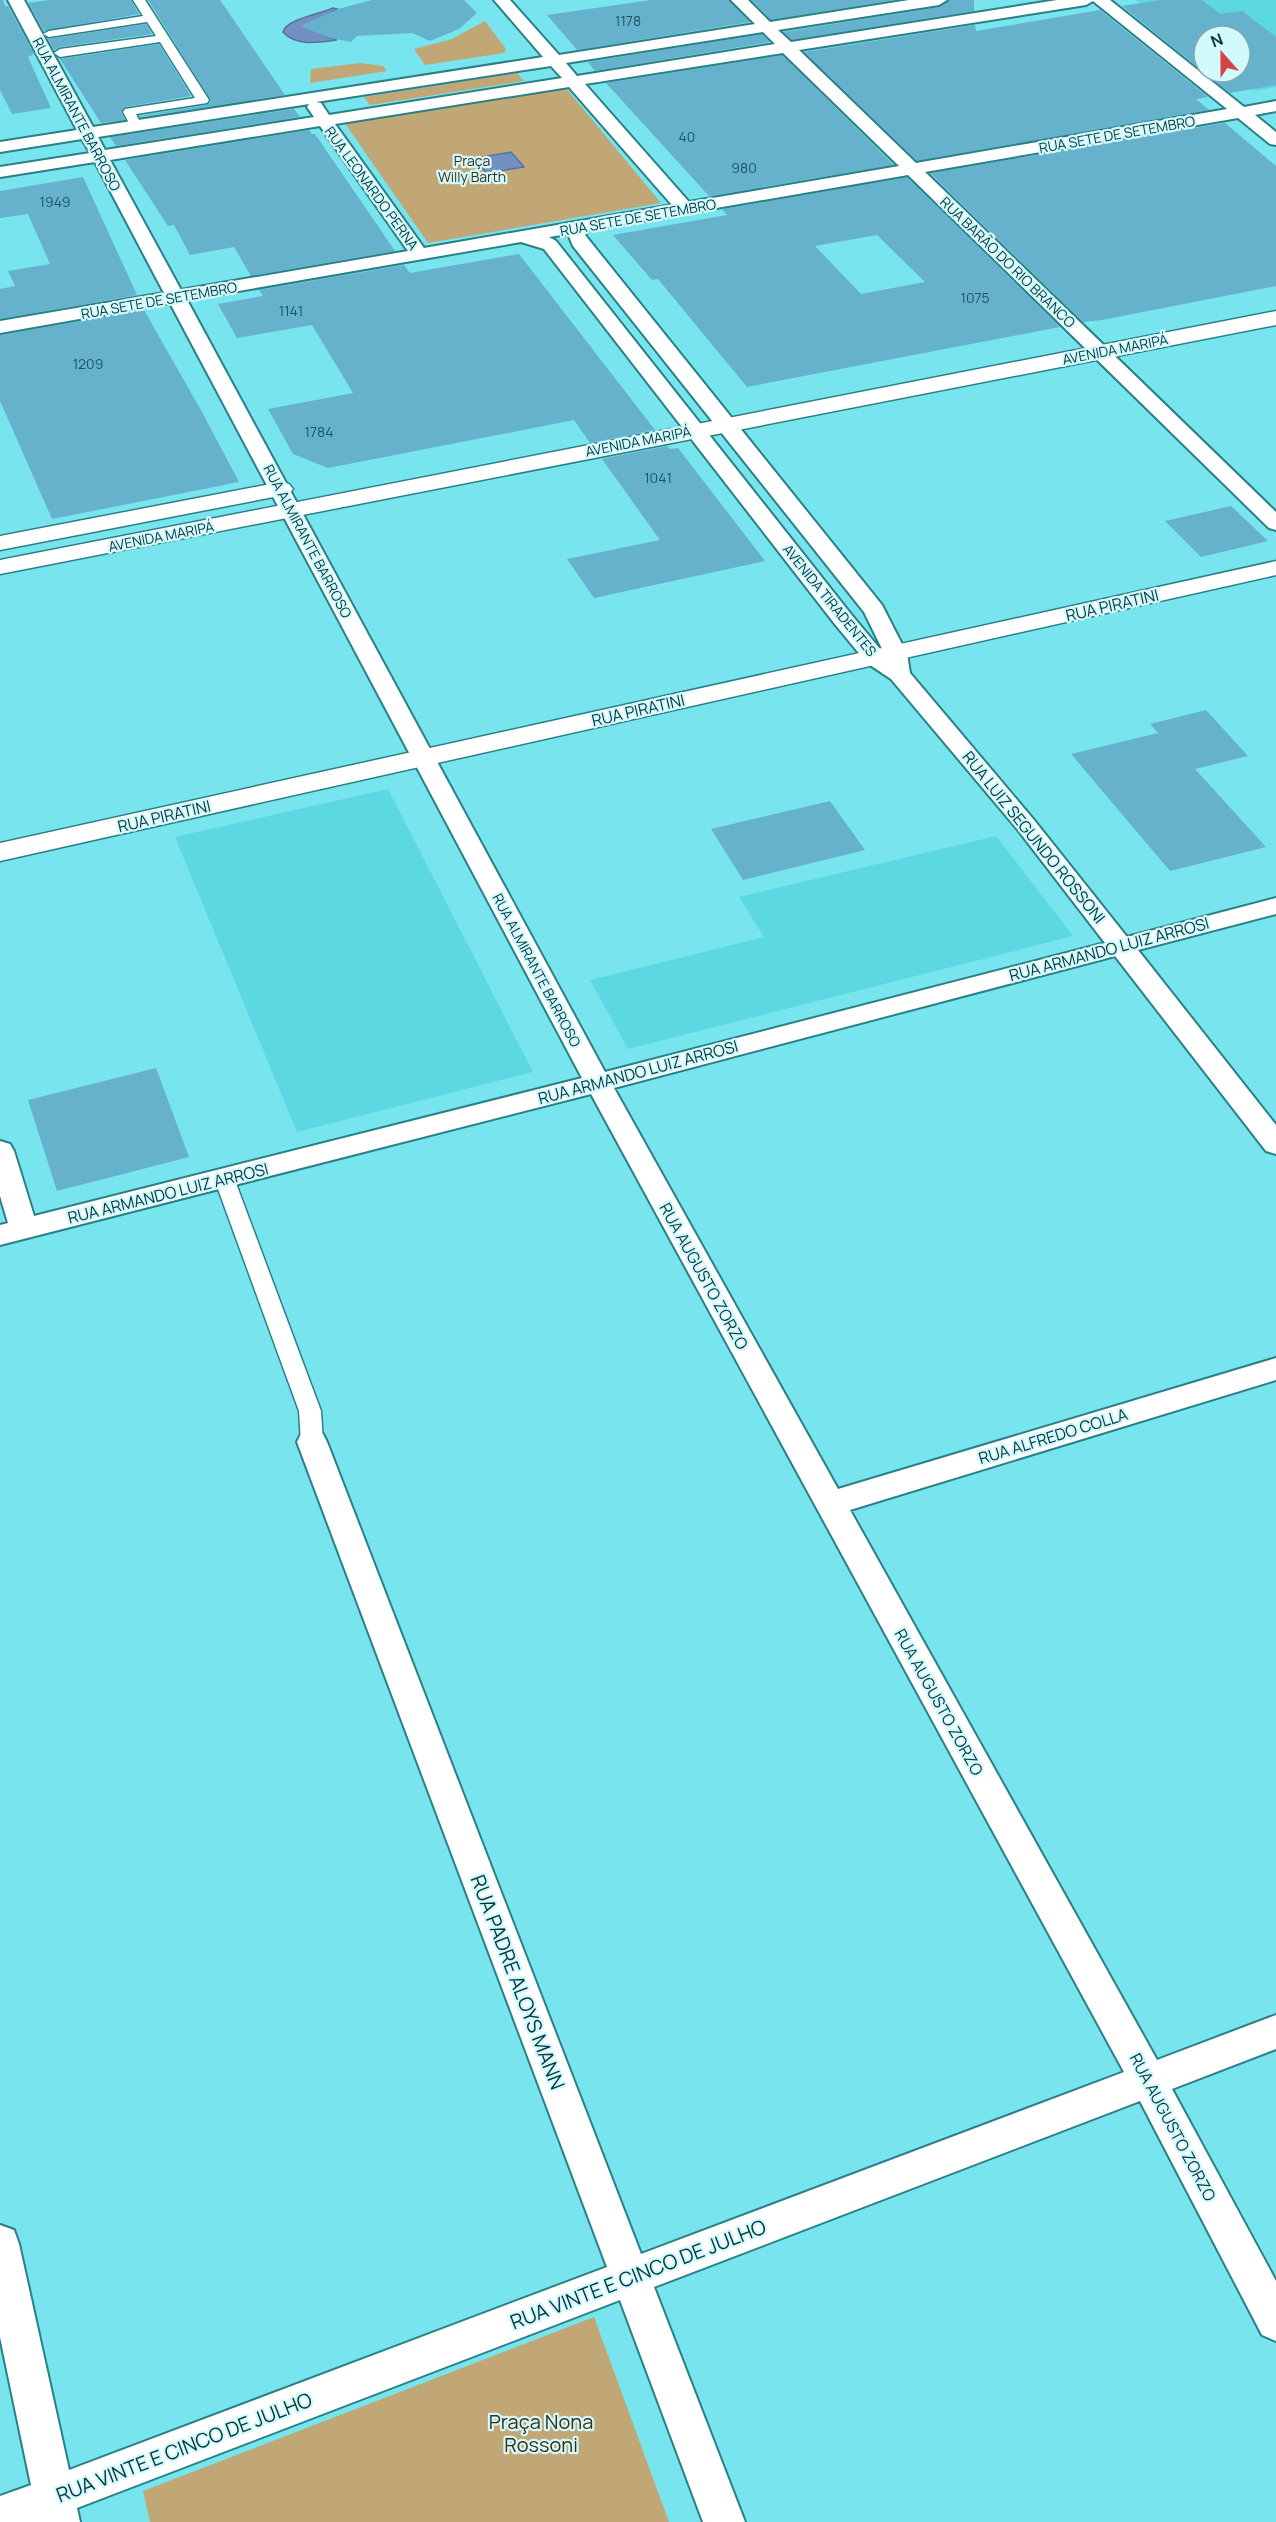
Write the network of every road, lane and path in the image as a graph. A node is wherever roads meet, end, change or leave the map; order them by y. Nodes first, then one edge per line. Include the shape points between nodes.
1 (16, 0) edge
2 (139, 0) edge
3 (502, 0) edge
4 (739, 0) edge
5 (939, 0) edge
6 (1086, 0) edge
7 (1100, 0) edge
8 (1040, 4) edge
9 (150, 18) junction
10 (817, 19) junction
11 (766, 27) junction
12 (49, 33) dead end
13 (716, 35) junction
14 (163, 38) junction
15 (838, 39) junction
16 (787, 48) junction
17 (60, 53) dead end
18 (602, 53) junction
19 (737, 56) junction
20 (555, 60) junction
21 (512, 67) junction
22 (620, 74) junction
23 (573, 81) junction
24 (528, 89) junction
25 (355, 92) junction
26 (309, 99) junction
27 (270, 105) junction
28 (1276, 106) edge
29 (1242, 112) junction
30 (373, 113) junction
31 (324, 121) junction
32 (139, 122) junction
33 (285, 127) junction
34 (88, 134) junction
35 (1276, 140) edge
36 (33, 142) junction
37 (0, 147) edge
38 (155, 148) junction
39 (100, 157) junction
40 (40, 166) junction
41 (911, 170) junction
42 (0, 172) edge
43 (685, 209) junction
44 (582, 227) junction
45 (522, 237) junction
46 (584, 248) junction
47 (556, 253) junction
48 (420, 255) junction
49 (176, 297) junction
50 (1276, 299) edge
51 (1276, 318) edge
52 (0, 327) edge
53 (1143, 334) junction
54 (1094, 344) junction
55 (684, 373) junction
56 (655, 379) junction
57 (718, 416) junction
58 (689, 421) junction
59 (635, 432) junction
60 (749, 454) junction
61 (450, 457) dead end
62 (719, 460) junction
63 (290, 495) junction
64 (219, 501) junction
65 (233, 522) junction
66 (1276, 524) edge
67 (0, 543) edge
68 (0, 567) edge
69 (1276, 568) edge
70 (874, 610) junction
71 (842, 618) junction
72 (890, 662) junction
73 (424, 758) junction
74 (0, 852) edge
75 (1276, 906) edge
76 (1121, 946) junction
77 (598, 1083) junction
78 (1276, 1144) edge
79 (0, 1151) edge
80 (224, 1178) junction
81 (12, 1232) edge
82 (1276, 1369) edge
83 (312, 1442) joint
84 (830, 1504) junction
85 (1276, 2031) edge
86 (1148, 2080) junction
87 (0, 2244) edge
88 (630, 2277) junction
89 (1276, 2322) edge
90 (56, 2509) edge
91 (0, 2517) edge
92 (724, 2522) edge

1 - 34 street, RUA ALMIRANTE BARROSO
2 - 9 street
3 - 20 street
4 - 11 street, RUA BARÃO DO RIO BRANCO
5 - 10 street
6 - 8 street
7 - 29 street
8 - 15 street
9 - 12 street
9 - 14 street
10 - 11 street
10 - 15 street via 812,33
11 - 13 street
11 - 16 street, RUA BARÃO DO RIO BRANCO
13 - 18 street
13 - 19 street via 741,46 742,52
14 - 17 street
14 - 32 street via 203,100 129,112
15 - 16 street
16 - 19 street
16 - 41 street, RUA BARÃO DO RIO BRANCO
18 - 20 street
18 - 22 street via 595,64
19 - 22 street
20 - 21 street
20 - 23 street
21 - 24 street via 534,75 536,81
21 - 25 street
22 - 23 street
23 - 24 street
23 - 43 street
24 - 30 street
25 - 26 street
25 - 30 street via 349,105
26 - 27 street
26 - 31 street, RUA LEONARDO PERNA
27 - 32 street
27 - 33 street via 294,113 294,119
28 - 29 street, RUA SETE DE SETEMBRO
29 - 35 street
29 - 41 street, RUA SETE DE SETEMBRO
30 - 31 street
31 - 33 street
31 - 48 street, RUA LEONARDO PERNA
32 - 34 street
32 - 38 street via 133,141
33 - 38 street
34 - 36 street
34 - 39 street, RUA ALMIRANTE BARROSO
36 - 37 street
36 - 40 street via 49,154
38 - 39 street
39 - 40 street
39 - 49 street, RUA ALMIRANTE BARROSO
40 - 42 street
41 - 43 street, RUA SETE DE SETEMBRO
41 - 54 street, RUA BARÃO DO RIO BRANCO
43 - 44 street, RUA SETE DE SETEMBRO
44 - 45 street, RUA SETE DE SETEMBRO
44 - 46 street via 576,235
45 - 47 street, AVENIDA TIRADENTES via 540,240
45 - 48 street, RUA SETE DE SETEMBRO
46 - 47 street via 564,248
46 - 55 street, AVENIDA TIRADENTES
47 - 56 street, AVENIDA TIRADENTES
48 - 49 street, RUA SETE DE SETEMBRO
49 - 52 street, RUA SETE DE SETEMBRO
49 - 63 street, RUA ALMIRANTE BARROSO
50 - 53 main road, AVENIDA MARIPÁ
51 - 53 main road, AVENIDA MARIPÁ
53 - 54 main road, AVENIDA MARIPÁ
54 - 57 main road, AVENIDA MARIPÁ
54 - 66 street, RUA BARÃO DO RIO BRANCO
55 - 56 street via 684,383 678,385 662,384
55 - 57 street, AVENIDA TIRADENTES
56 - 58 street, AVENIDA TIRADENTES
57 - 58 main road, AVENIDA MARIPÁ
57 - 60 street, AVENIDA TIRADENTES
58 - 59 main road, AVENIDA MARIPÁ
58 - 62 street, AVENIDA TIRADENTES
59 - 61 main road, AVENIDA MARIPÁ
59 - 63 main road, AVENIDA MARIPÁ
60 - 62 street via 727,452
60 - 70 street, AVENIDA TIRADENTES
62 - 71 street, AVENIDA TIRADENTES
63 - 64 main road, AVENIDA MARIPÁ
63 - 65 main road, AVENIDA MARIPÁ
63 - 73 street, RUA ALMIRANTE BARROSO
64 - 65 main road via 235,505 239,514
64 - 67 main road, AVENIDA MARIPÁ
65 - 68 main road, AVENIDA MARIPÁ
69 - 72 main road, RUA PIRATINI
70 - 71 street via 862,620
70 - 72 street, AVENIDA TIRADENTES
71 - 72 street, AVENIDA TIRADENTES
72 - 73 main road, RUA PIRATINI
72 - 76 street, RUA LUIZ SEGUNDO ROSSONI
73 - 74 main road, RUA PIRATINI
73 - 77 street, RUA ALMIRANTE BARROSO
75 - 76 street, RUA ARMANDO LUIZ ARROSI
76 - 77 street, RUA ARMANDO LUIZ ARROSI
76 - 78 street, RUA LUIZ SEGUNDO ROSSONI
77 - 80 street, RUA ARMANDO LUIZ ARROSI
77 - 84 street, RUA AUGUSTO ZORZO
79 - 81 street
80 - 81 street, RUA ARMANDO LUIZ ARROSI
80 - 83 street via 310,1411
82 - 84 street, RUA ALFREDO COLLA
83 - 88 street, RUA PADRE ALOYS MANN
84 - 86 street, RUA AUGUSTO ZORZO
85 - 86 street, RUA VINTE E CINCO DE JULHO
86 - 88 street, RUA VINTE E CINCO DE JULHO
86 - 89 street, RUA AUGUSTO ZORZO
87 - 90 street
88 - 90 street, RUA VINTE E CINCO DE JULHO
88 - 92 street, RUA PADRE ALOYS MANN
90 - 91 street, RUA VINTE E CINCO DE JULHO

